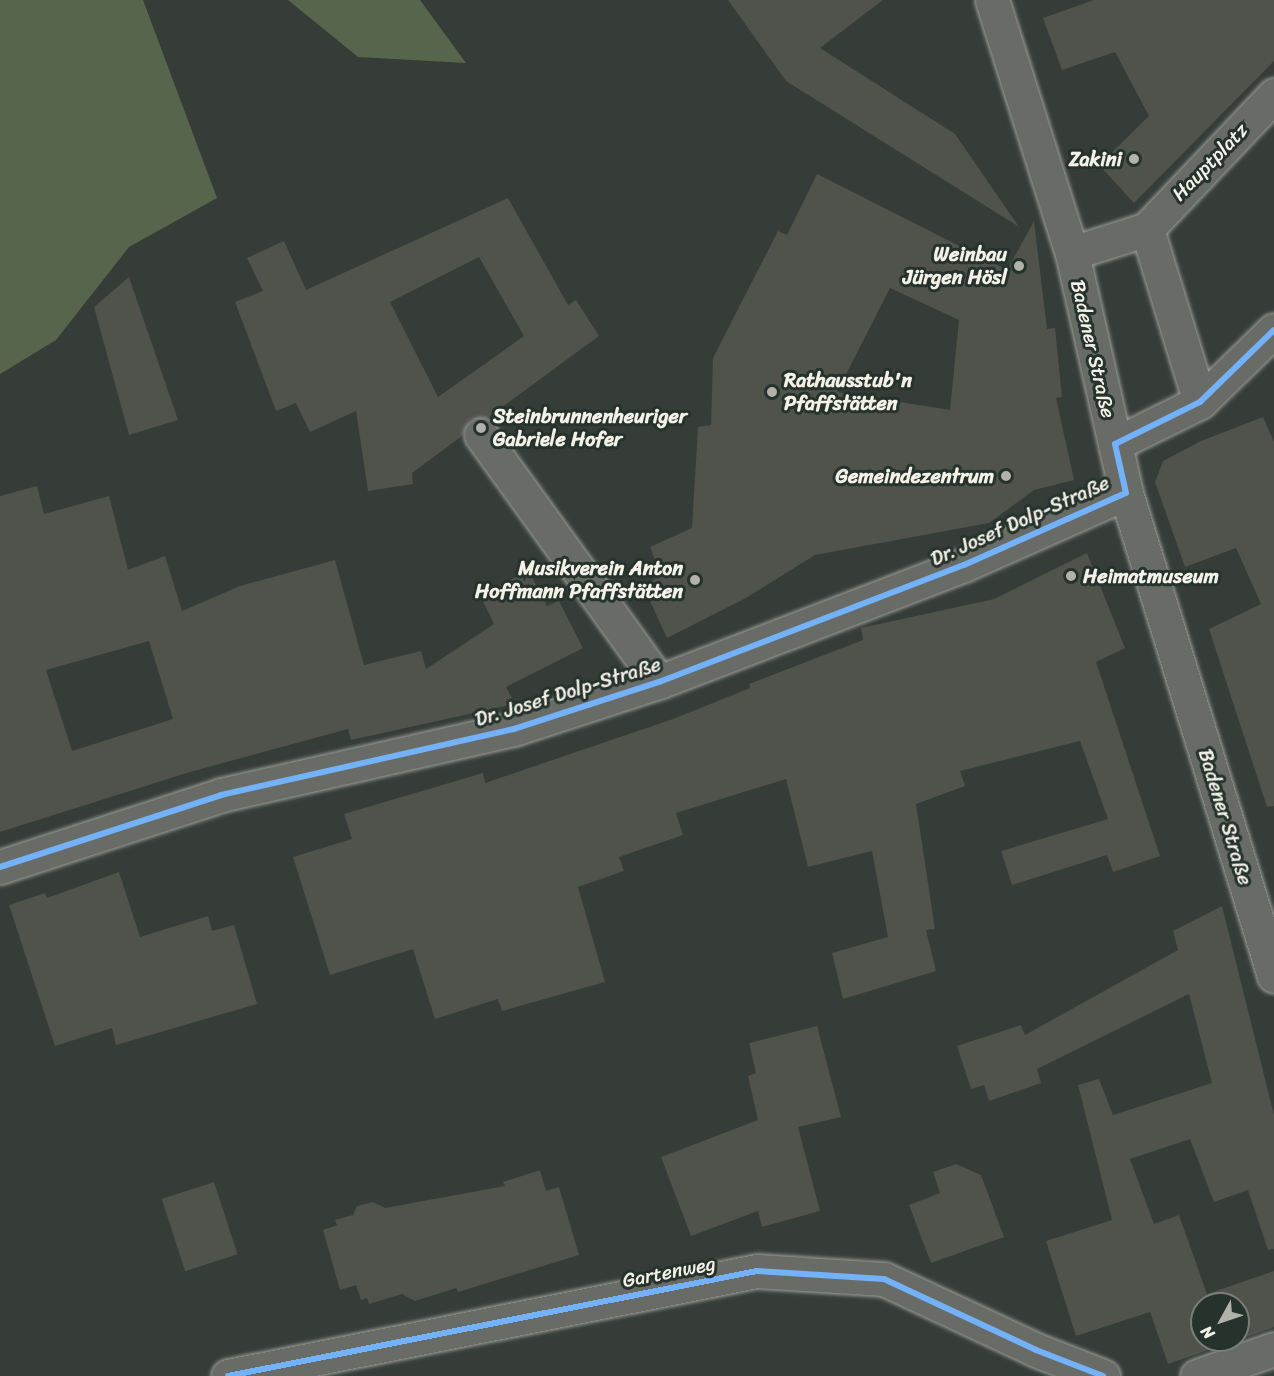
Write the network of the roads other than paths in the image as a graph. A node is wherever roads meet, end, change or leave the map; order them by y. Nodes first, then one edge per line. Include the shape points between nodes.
1 (992, 0) edge
2 (1274, 95) edge
3 (1147, 228) junction
4 (1072, 253) junction
5 (1274, 330) edge
6 (1200, 402) junction
7 (481, 435) dead end
8 (1115, 444) junction
9 (1126, 493) junction
10 (659, 682) junction
11 (0, 867) edge
12 (1274, 976) edge
13 (1274, 1349) edge
14 (1039, 1363) edge
15 (228, 1376) edge
16 (1103, 1376) edge
17 (1197, 1376) edge

1 - 4 street, Badener Straße
2 - 3 street, Hauptplatz
3 - 4 street, Hauptplatz
3 - 6 street
4 - 8 street, Badener Straße
5 - 6 street
6 - 8 street
7 - 10 street, Dr. Josef Dolp-Straße
8 - 9 street, Badener Straße
9 - 10 street, Dr. Josef Dolp-Straße via 964,565
9 - 12 street, Badener Straße
10 - 11 street, Dr. Josef Dolp-Straße via 514,729 220,795
13 - 17 street
14 - 15 street, Gartenweg via 884,1279 757,1271
14 - 16 street, Gartenweg

